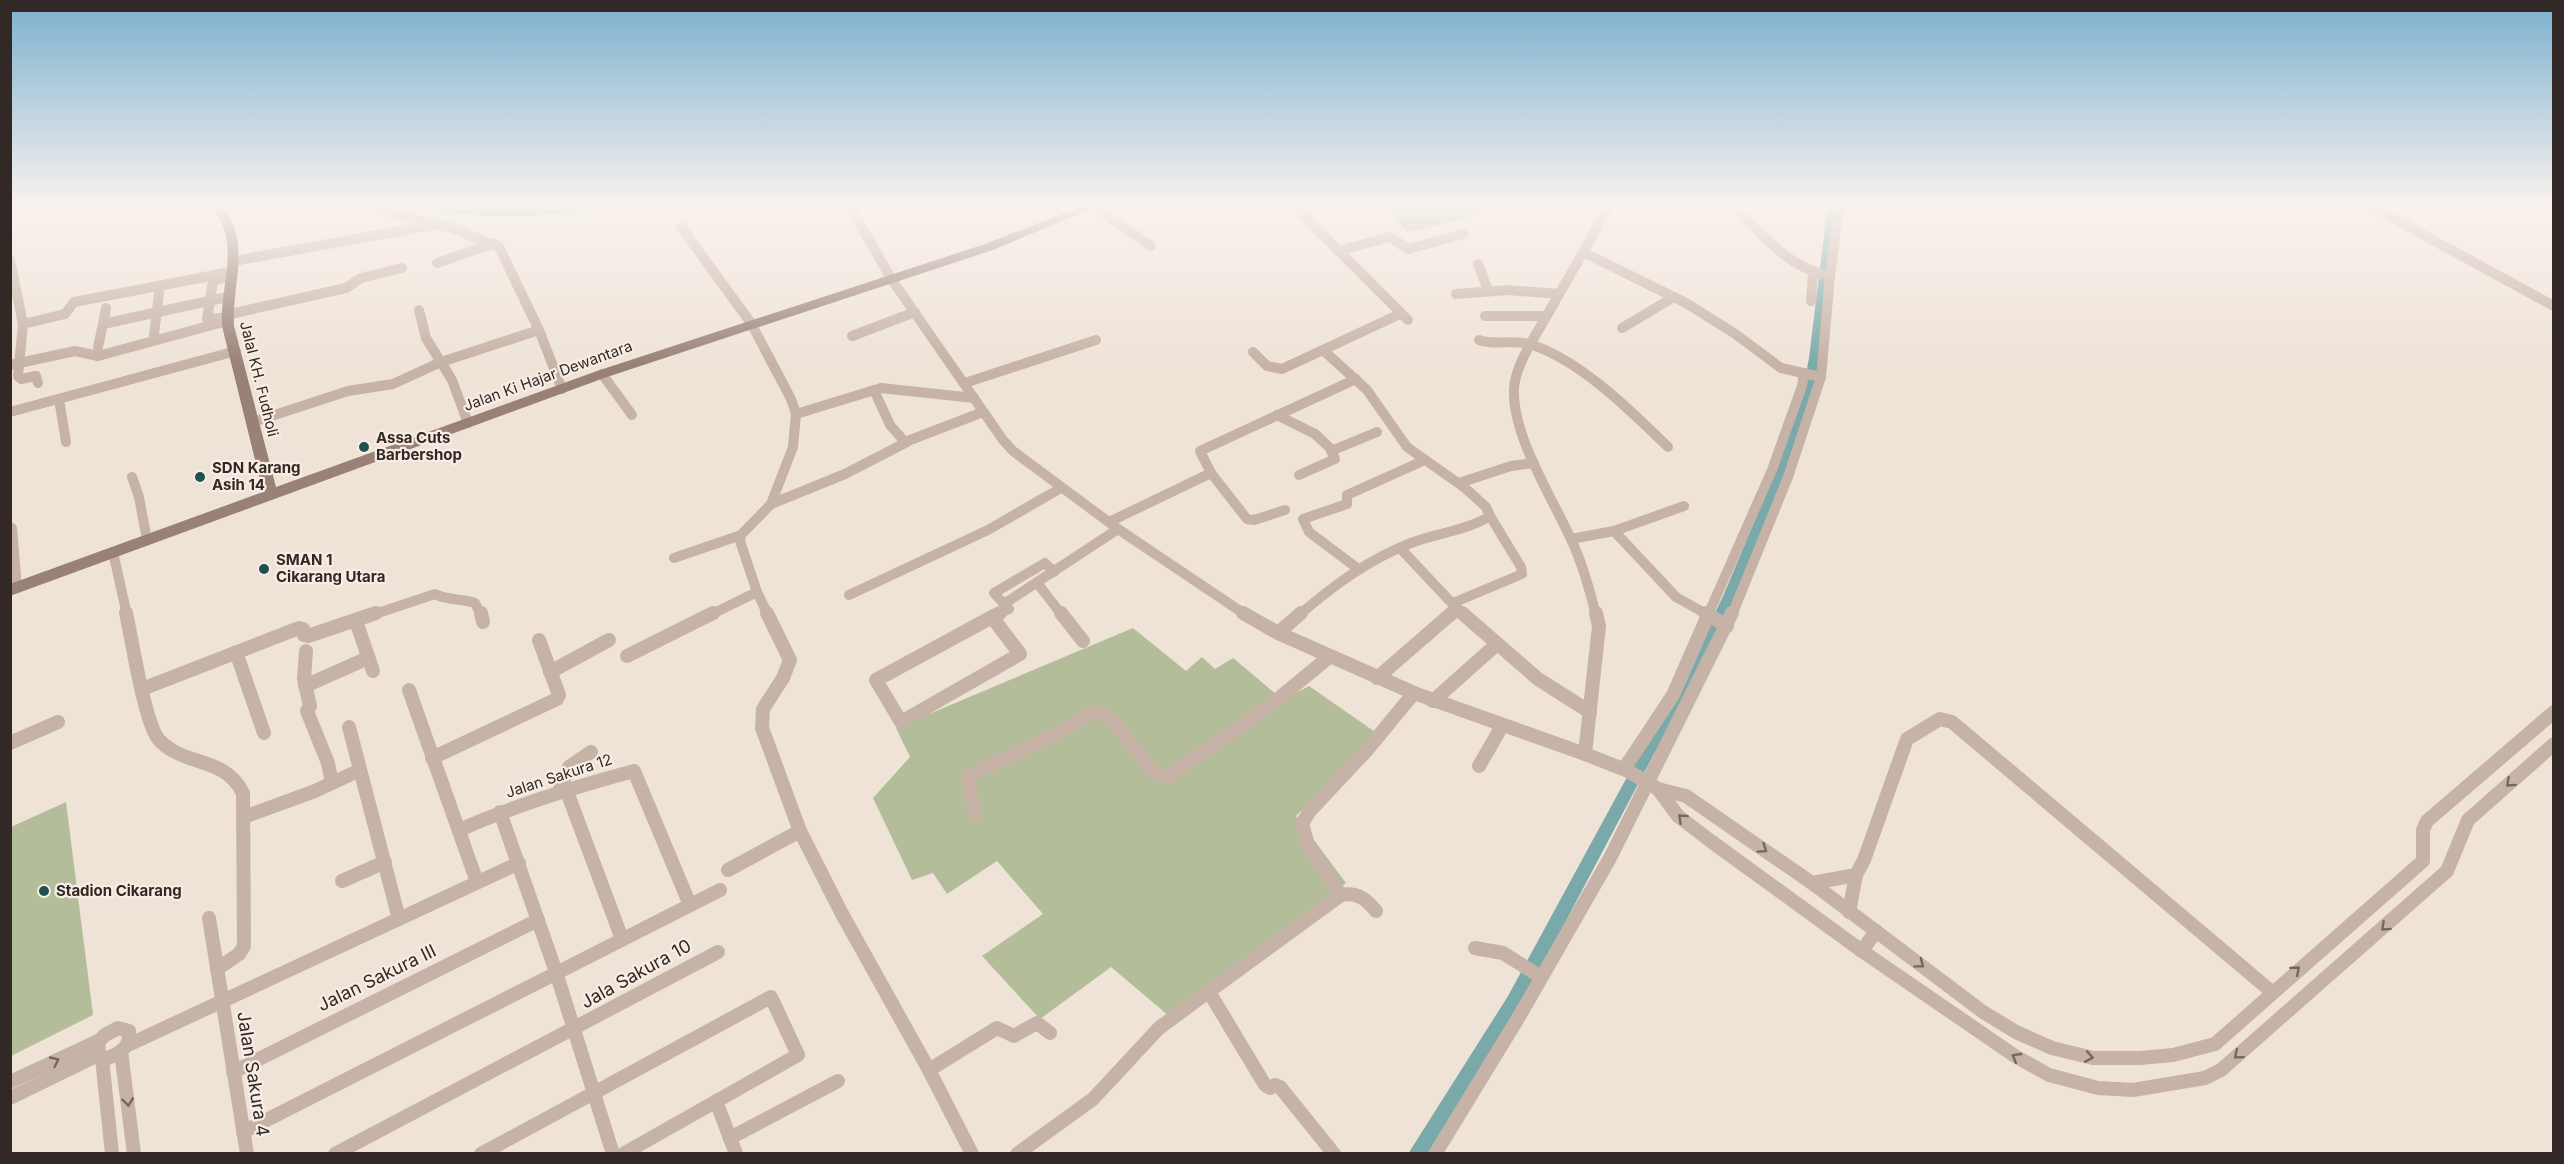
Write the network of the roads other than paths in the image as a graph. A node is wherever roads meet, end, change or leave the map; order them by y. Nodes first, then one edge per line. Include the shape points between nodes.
1 (233, 257) edge
2 (279, 257) edge
3 (453, 257) edge
4 (506, 257) edge
5 (703, 257) edge
6 (879, 257) edge
7 (958, 257) edge
8 (1344, 257) edge
9 (1580, 257) edge
10 (1594, 257) edge
11 (1786, 257) edge
12 (1832, 257) edge
13 (2465, 257) edge
14 (437, 263) dead end
15 (1478, 264) dead end
16 (12, 267) edge
17 (402, 268) dead end
18 (232, 270) junction
19 (1815, 273) junction
20 (1829, 276) junction
21 (892, 280) junction
22 (1488, 290) junction
23 (159, 293) dead end
24 (1456, 294) dead end
25 (1559, 294) junction
26 (227, 297) junction
27 (1674, 297) junction
28 (211, 301) junction
29 (1811, 302) dead end
30 (2553, 306) edge
31 (106, 308) dead end
32 (419, 310) dead end
33 (158, 312) junction
34 (915, 312) junction
35 (1485, 316) dead end
36 (1546, 316) junction
37 (227, 318) junction
38 (752, 323) junction
39 (23, 324) junction
40 (103, 324) junction
41 (1622, 328) dead end
42 (539, 330) junction
43 (154, 335) dead end
44 (852, 336) dead end
45 (1096, 340) dead end
46 (1479, 340) dead end
47 (1531, 344) junction
48 (98, 347) dead end
49 (1323, 350) junction
50 (236, 351) junction
51 (1253, 352) dead end
52 (441, 362) junction
53 (14, 364) edge
54 (602, 374) junction
55 (1812, 375) junction
56 (1356, 379) junction
57 (38, 383) dead end
58 (965, 383) junction
59 (562, 389) junction
60 (874, 390) junction
61 (974, 398) junction
62 (59, 399) junction
63 (10, 412) edge
64 (983, 412) junction
65 (796, 414) junction
66 (632, 415) dead end
67 (1277, 415) junction
68 (254, 422) junction
69 (468, 423) junction
70 (1377, 432) dead end
71 (66, 442) dead end
72 (907, 442) junction
73 (1668, 447) dead end
74 (1331, 451) junction
75 (1425, 460) junction
76 (1534, 463) junction
77 (1211, 473) junction
78 (1779, 473) junction
79 (1299, 475) dead end
80 (132, 477) dead end
81 (1460, 483) junction
82 (1061, 488) junction
83 (271, 495) junction
84 (771, 504) junction
85 (1684, 506) dead end
86 (1285, 510) dead end
87 (1490, 516) junction
88 (1114, 526) junction
89 (12, 528) edge
90 (1614, 531) junction
91 (741, 535) junction
92 (1571, 539) junction
93 (147, 540) junction
94 (1400, 548) junction
95 (113, 552) junction
96 (674, 558) dead end
97 (1357, 568) junction
98 (1054, 572) junction
99 (1038, 584) junction
100 (14, 589) edge
101 (757, 592) junction
102 (849, 595) dead end
103 (1004, 604) junction
104 (1456, 606) junction
105 (993, 617) junction
106 (1709, 617) junction
107 (356, 621) junction
108 (483, 622) dead end
109 (1725, 625) junction
110 (1278, 633) junction
111 (539, 640) dead end
112 (609, 640) dead end
113 (1083, 641) dead end
114 (1497, 644) junction
115 (306, 651) dead end
116 (236, 652) junction
117 (627, 656) dead end
118 (1329, 657) junction
119 (369, 658) junction
120 (373, 671) dead end
121 (550, 672) junction
122 (1377, 678) junction
123 (305, 686) junction
124 (142, 689) junction
125 (409, 690) dead end
126 (1414, 693) junction
127 (1433, 701) junction
128 (1589, 711) junction
129 (2553, 712) edge
130 (58, 722) dead end
131 (1502, 726) junction
132 (350, 727) dead end
133 (264, 733) dead end
134 (10, 743) edge
135 (2553, 744) edge
136 (591, 752) dead end
137 (1585, 754) junction
138 (432, 758) junction
139 (1479, 766) dead end
140 (360, 770) junction
141 (1626, 770) junction
142 (332, 783) junction
143 (1648, 783) junction
144 (562, 790) junction
145 (500, 812) junction
146 (975, 814) dead end
147 (244, 817) junction
148 (459, 830) junction
149 (800, 831) junction
150 (1743, 836) junction
151 (1726, 851) junction
152 (385, 862) junction
153 (519, 863) junction
154 (728, 870) dead end
155 (1856, 875) junction
156 (342, 881) dead end
157 (477, 882) junction
158 (1812, 883) junction
159 (720, 890) dead end
160 (1341, 895) junction
161 (690, 905) junction
162 (1376, 911) dead end
163 (1849, 912) junction
164 (209, 918) dead end
165 (399, 919) junction
166 (538, 920) junction
167 (1876, 931) junction
168 (622, 939) junction
169 (1475, 948) dead end
170 (1862, 951) junction
171 (718, 952) dead end
172 (217, 969) junction
173 (556, 972) junction
174 (1539, 975) junction
175 (1209, 992) junction
176 (2272, 992) junction
177 (222, 1001) junction
178 (572, 1031) junction
179 (1050, 1034) dead end
180 (124, 1048) junction
181 (100, 1051) junction
182 (929, 1070) junction
183 (233, 1072) junction
184 (838, 1081) dead end
185 (10, 1082) edge
186 (594, 1093) junction
187 (10, 1098) edge
188 (716, 1101) junction
189 (243, 1132) junction
190 (733, 1146) edge
191 (112, 1154) edge
192 (134, 1154) edge
193 (247, 1154) edge
194 (335, 1154) edge
195 (481, 1154) edge
196 (613, 1154) edge
197 (623, 1154) edge
198 (972, 1154) edge
199 (1017, 1154) edge
200 (1334, 1154) edge
201 (1435, 1154) edge

1 - 18 main road, Jalal KH. Fudholi
2 - 18 street
3 - 14 street
4 - 42 street
5 - 38 street
6 - 21 street
7 - 21 main road, Jalan Ki Hajar Dewantara
8 - 49 street via 1404,317
9 - 25 street
10 - 27 street
11 - 19 street
12 - 20 street
13 - 30 street
15 - 22 street
16 - 39 street
17 - 37 street via 361,278 346,288
18 - 26 main road, Jalal KH. Fudholi
18 - 28 street via 213,282
18 - 39 street via 74,302 66,314
19 - 20 street
19 - 29 street
20 - 55 street
21 - 34 street
21 - 38 main road, Jalan Ki Hajar Dewantara
22 - 24 street
22 - 25 street
23 - 33 street
25 - 36 street
26 - 28 street
26 - 37 main road, Jalal KH. Fudholi
27 - 41 street
27 - 55 street via 1734,333 1770,362
28 - 33 street
28 - 37 street via 208,320
31 - 40 street
32 - 52 street via 422,331
33 - 40 street
33 - 43 street
34 - 44 street
34 - 58 street
35 - 36 street
36 - 47 street
37 - 50 main road, Jalal KH. Fudholi
37 - 53 street via 98,356 75,351
38 - 54 main road, Jalan Ki Hajar Dewantara
38 - 65 street
39 - 53 street
40 - 48 street
42 - 52 street
42 - 59 street
45 - 58 street
46 - 47 street
47 - 73 street via 1595,383
47 - 76 street via 1514,388 1515,411
49 - 51 street via 1277,369 1267,366
49 - 56 street
50 - 62 street
50 - 68 main road, Jalal KH. Fudholi
52 - 68 street via 393,384 348,391
52 - 69 street via 455,386
53 - 57 street via 19,379 34,376
54 - 59 main road, Jalan Ki Hajar Dewantara
54 - 66 street
55 - 78 street
55 - 78 street via 1802,386
56 - 67 street
56 - 75 street via 1407,447
58 - 61 street
59 - 69 main road, Jalan Ki Hajar Dewantara
60 - 61 street
60 - 65 street
60 - 72 street via 887,421
61 - 64 street
62 - 63 street
62 - 71 street
64 - 72 street
64 - 82 street via 1014,451
65 - 84 street via 793,447
67 - 74 street via 1283,421 1302,425
67 - 77 street via 1202,449
68 - 83 main road, Jalal KH. Fudholi
69 - 83 main road, Jalan Ki Hajar Dewantara
70 - 74 street
72 - 84 street via 883,457
74 - 79 street via 1335,459
75 - 81 street
75 - 97 street via 1347,495 1347,504 1303,519 1309,532
76 - 81 street via 1511,466
76 - 92 street
77 - 86 street via 1250,521
77 - 88 street
78 - 106 street
78 - 109 street
80 - 93 street
81 - 87 street via 1486,507
82 - 88 street
82 - 102 street via 988,530
83 - 93 main road, Jalan Ki Hajar Dewantara
84 - 91 street
85 - 90 street
87 - 94 street
87 - 104 street via 1522,573
88 - 98 street
88 - 110 street
89 - 100 street
90 - 92 street
90 - 106 street via 1676,597
91 - 96 street
91 - 101 street
92 - 128 street via 1587,579 1599,627
93 - 95 main road, Jalan Ki Hajar Dewantara
94 - 97 street
94 - 104 street
95 - 100 main road, Jalan Ki Hajar Dewantara
95 - 124 street
97 - 110 street
98 - 99 street
98 - 103 street via 1046,563 994,593
99 - 103 street
99 - 113 street
101 - 117 street
101 - 149 street via 790,660 760,715
103 - 105 street via 1009,609
104 - 114 street
104 - 122 street
105 - 105 street via 876,680 902,722 1020,654
106 - 109 street
106 - 141 street via 1673,695
107 - 108 street via 438,594 447,600 475,603
107 - 116 street via 305,636 299,628
107 - 119 street
109 - 143 street
110 - 118 street
111 - 121 street
112 - 121 street
114 - 127 street
114 - 128 street via 1537,680
115 - 123 street
116 - 124 street
116 - 133 street
118 - 122 street
118 - 146 street via 1272,704 1168,777 1154,772 1107,715 1094,712 970,775
119 - 120 street
119 - 123 street
121 - 138 street via 557,699
122 - 126 street
123 - 142 street via 310,706 307,711
124 - 147 street via 152,732 159,743 235,777 243,793
125 - 138 street
126 - 127 street
126 - 160 street via 1302,824 1308,845
127 - 131 street
128 - 137 street
176 -> 129 street via 2423,861 2422,831 2427,821
130 - 134 street
131 - 137 street
131 - 139 street
132 - 140 street
135 -> 170 street via 2468,820 2447,871 2294,1008 2221,1070 2205,1078 2133,1090 2098,1088 2049,1075
136 - 144 street via 568,766
137 - 141 street
138 - 148 street
140 - 142 street
140 - 152 street
141 - 143 street
142 - 147 street
143 - 150 street via 1686,796
151 -> 143 street via 1678,816
143 - 174 street via 1610,858
144 - 145 street, Jalan Sakura 12
144 - 161 street, Jalan Sakura 12 via 636,772
144 - 168 street
145 - 148 street, Jalan Sakura 12
145 - 153 street
147 - 172 street via 244,946
148 - 157 street
149 - 154 street
149 - 182 street
150 - 151 street
150 -> 158 street
151 - 170 street
152 - 156 street
152 - 165 street
153 - 157 street
153 - 166 street
155 - 158 street
155 - 163 street
155 - 176 street via 1907,739 1940,719 1946,720
157 - 165 street
158 - 163 street
159 - 161 street
160 - 162 street via 1352,892 1362,896
160 - 175 street
161 - 168 street
163 - 167 street
164 - 172 street, Jalan Sakura 4
165 - 177 street
166 - 173 street
166 - 183 street, Jalan Sakura III
167 - 170 street
167 -> 176 street via 1983,1012 2016,1032 2052,1048 2092,1058 2140,1058 2215,1044
168 - 173 street
169 - 174 street via 1503,953
171 - 178 street, Jala Sakura 10
172 - 177 street, Jalan Sakura 4
173 - 178 street
173 - 189 street
174 - 201 street
175 - 199 street via 1159,1028 1093,1099
175 - 200 street via 1265,1085 1280,1087
177 - 180 street
177 - 183 street, Jalan Sakura 4
178 - 186 street
178 - 194 street, Jala Sakura 10
179 - 182 street via 1037,1023 1012,1037 1006,1037 997,1028
180 - 181 street via 108,1058
180 - 181 street via 130,1035 124,1028 112,1030
180 -> 192 street
185 -> 181 street
181 - 187 street
181 - 191 street
182 - 198 street
183 - 189 street, Jalan Sakura 4
184 - 190 street
186 - 188 street via 771,997 798,1055
186 - 195 street
186 - 196 street
188 - 190 street
188 - 197 street
189 - 193 street, Jalan Sakura 4

